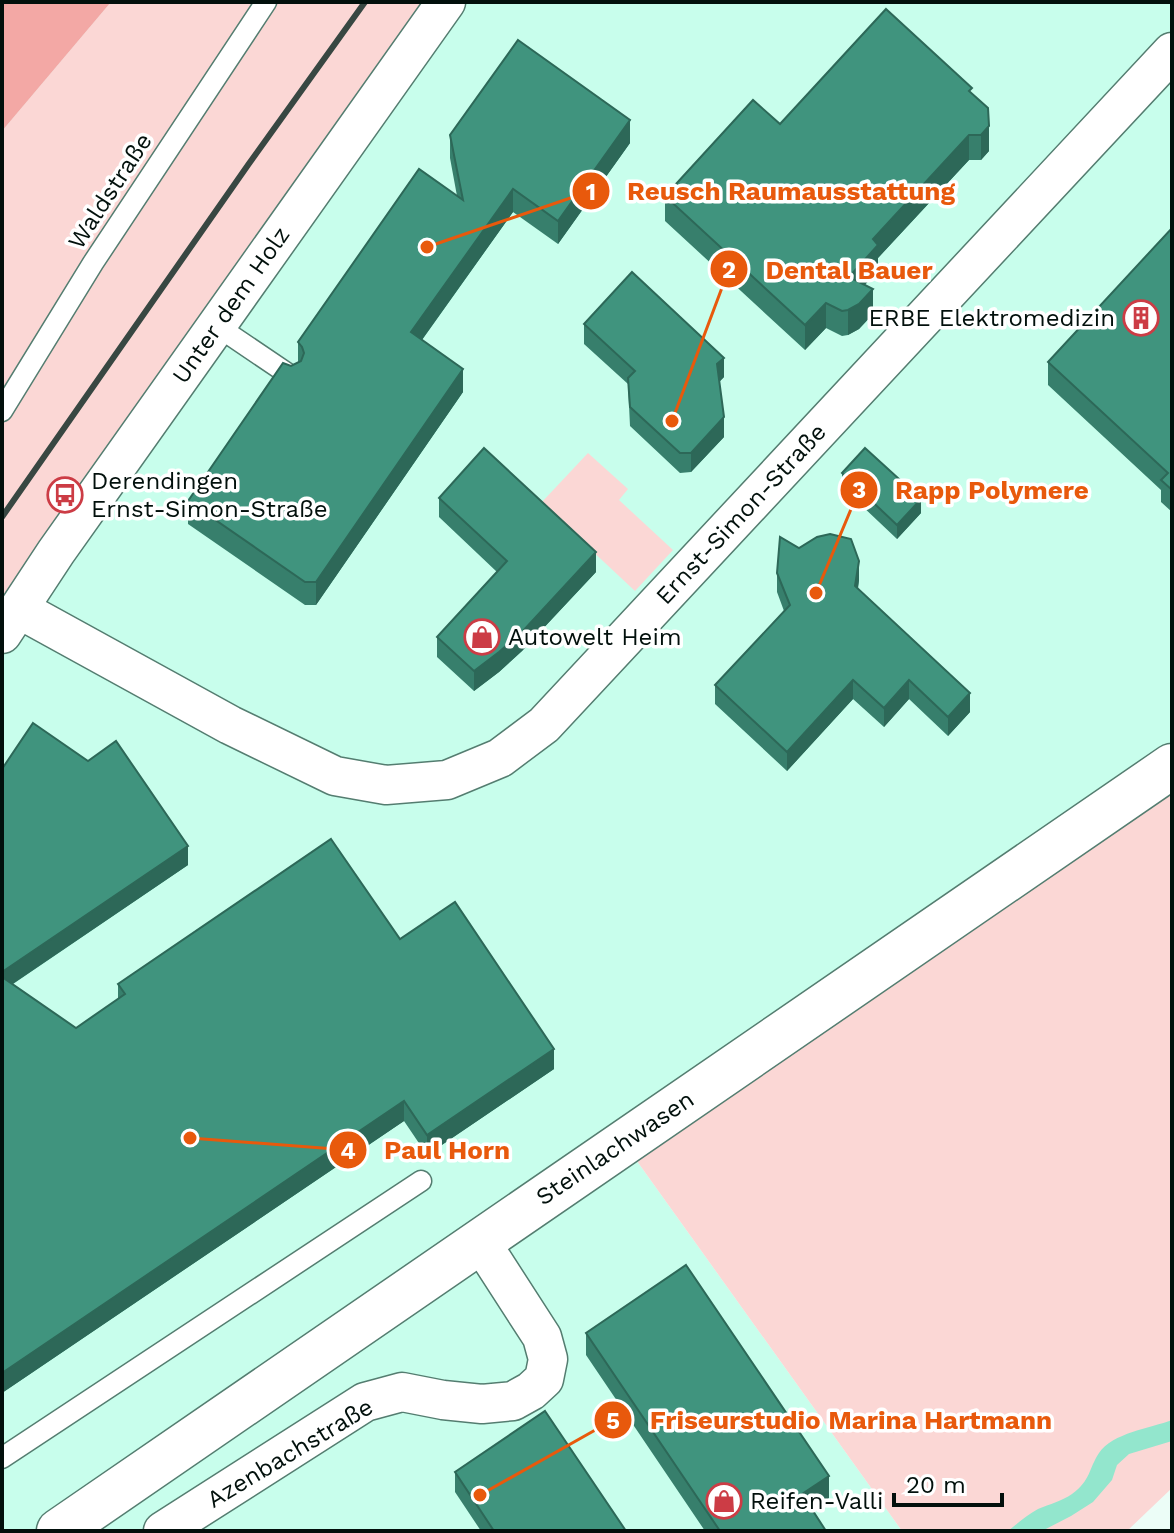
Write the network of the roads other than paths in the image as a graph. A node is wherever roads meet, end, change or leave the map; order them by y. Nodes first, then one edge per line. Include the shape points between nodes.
1 (266, 2) edge
2 (446, 2) edge
3 (1172, 52) edge
4 (217, 326) junction
5 (291, 376) edge
6 (2, 411) edge
7 (10, 621) edge
8 (1172, 766) edge
9 (421, 1181) dead end
10 (480, 1241) junction
11 (2, 1458) edge
12 (59, 1531) edge
13 (163, 1531) edge

1 - 6 lane, Waldstraße
2 - 4 street, Unter dem Holz
3 - 7 street, Ernst-Simon-Straße via 544,725 500,758 447,780 386,785 335,776
4 - 5 lane
4 - 7 street, Unter dem Holz
8 - 10 street, Steinlachwasen
9 - 11 lane
10 - 12 street, Steinlachwasen
10 - 13 street, Azenbachstraße via 542,1337 548,1359 544,1379 531,1391 513,1401 482,1404 402,1392 365,1402

